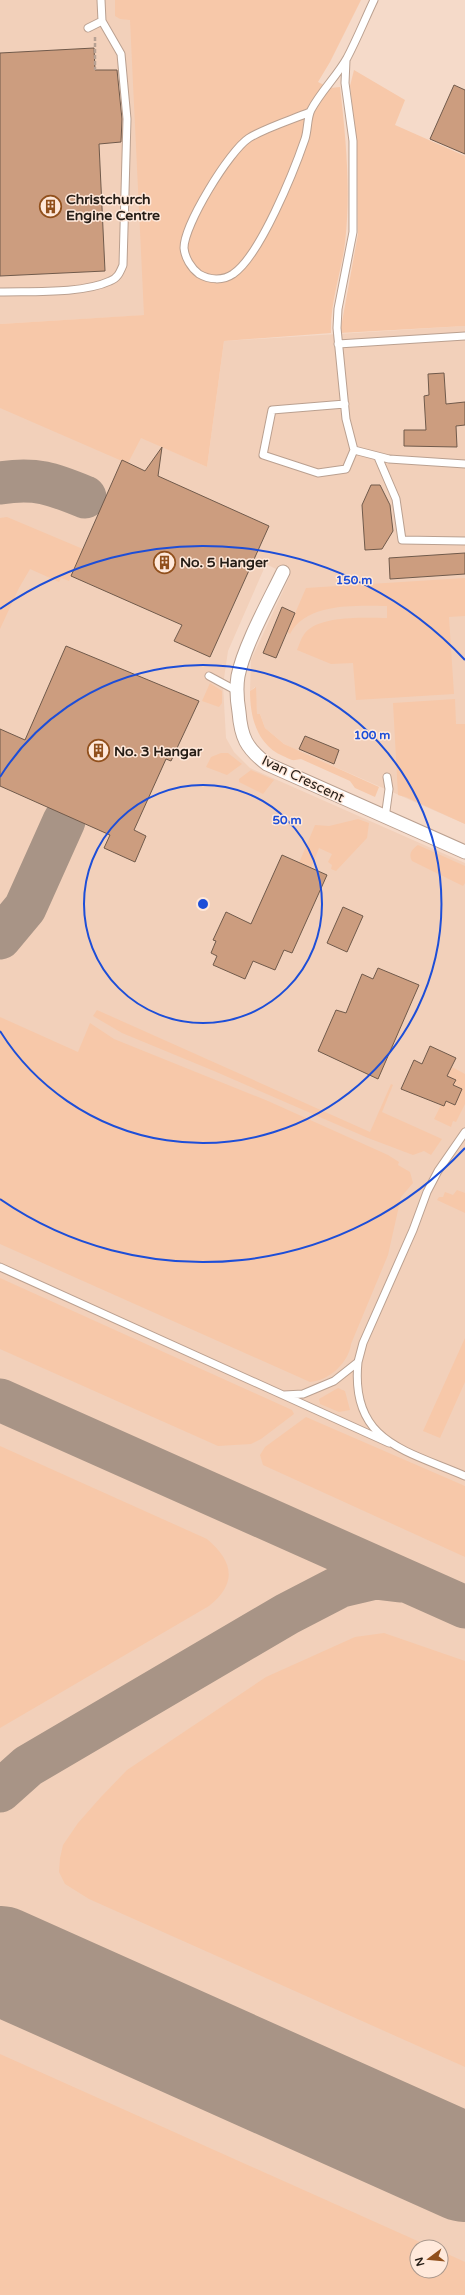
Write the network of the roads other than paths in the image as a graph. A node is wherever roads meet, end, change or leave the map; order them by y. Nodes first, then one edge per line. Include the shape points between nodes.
1 (101, 0) edge
2 (374, 0) edge
3 (102, 21) junction
4 (88, 28) dead end
5 (347, 58) junction
6 (310, 112) junction
7 (0, 292) edge
8 (465, 336) edge
9 (338, 344) junction
10 (345, 404) junction
11 (354, 450) junction
12 (378, 457) junction
13 (465, 464) edge
14 (465, 541) edge
15 (283, 572) dead end
16 (209, 676) dead end
17 (236, 691) junction
18 (387, 777) dead end
19 (385, 818) junction
20 (465, 852) edge
21 (465, 1132) edge
22 (0, 1267) edge
23 (358, 1362) junction
24 (282, 1395) junction
25 (389, 1443) junction
26 (465, 1476) edge

1 - 3 lane
2 - 5 lane
3 - 4 lane
3 - 7 lane via 121,54 127,119 123,265 119,275 110,281 93,286 66,290
5 - 6 lane via 325,86
5 - 9 lane via 345,83 353,141 353,232 338,309
6 - 6 lane via 250,137 220,170 199,208 184,243 188,261 199,274 210,279 224,278 241,268 254,252 285,192 306,135
8 - 9 lane
9 - 10 lane
10 - 11 lane
10 - 11 lane via 272,410 263,456 318,473 346,469
11 - 12 lane
12 - 13 lane
12 - 14 lane via 396,499 402,540
15 - 17 street, Ivan Crescent via 243,659
16 - 17 lane
17 - 19 street, Ivan Crescent via 243,737 258,757 267,764
18 - 19 lane
19 - 20 street, Ivan Crescent
21 - 23 lane via 427,1192 363,1343
22 - 24 lane
23 - 24 lane via 325,1386 303,1394
23 - 25 lane via 357,1386 363,1410 374,1431
24 - 25 lane
25 - 26 lane

